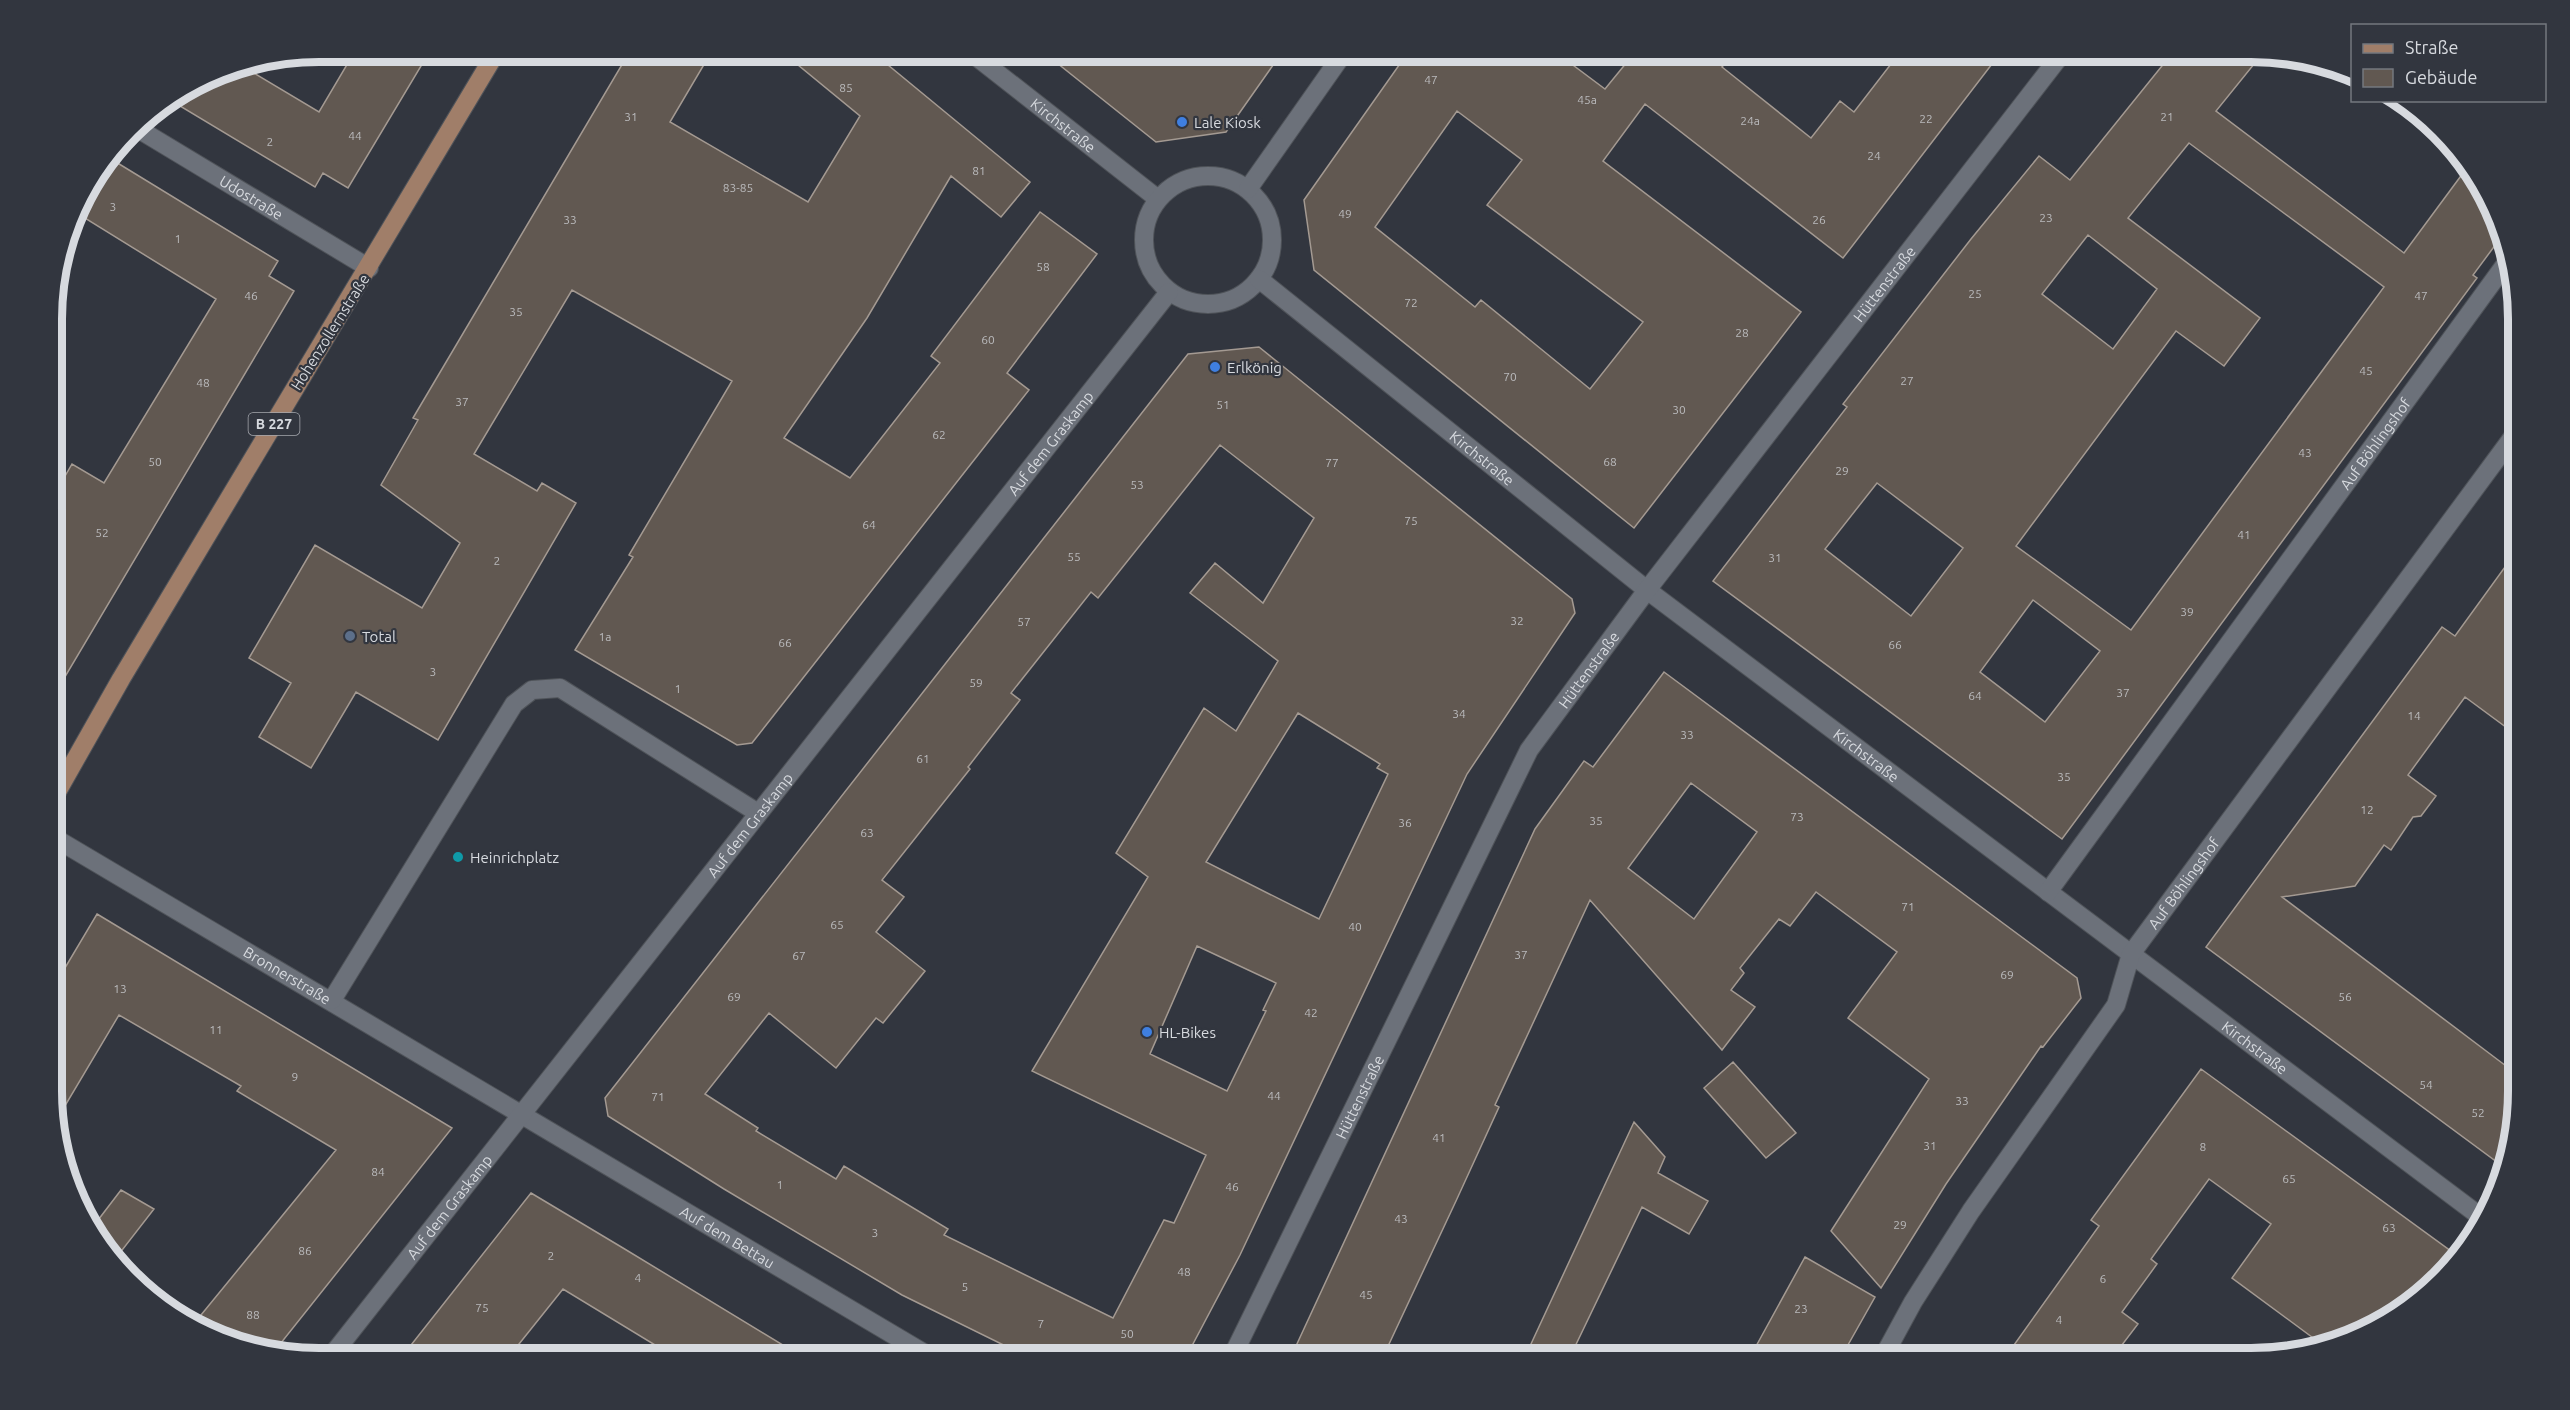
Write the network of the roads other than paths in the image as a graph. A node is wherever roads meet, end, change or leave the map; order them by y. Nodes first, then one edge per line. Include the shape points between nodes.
1 (491, 62) edge
2 (983, 62) edge
3 (1337, 62) edge
4 (2055, 62) edge
5 (142, 132) edge
6 (1248, 189) junction
7 (1158, 199) junction
8 (2504, 267) edge
9 (369, 268) junction
10 (1260, 279) junction
11 (1170, 292) junction
12 (2508, 444) edge
13 (1647, 590) junction
14 (62, 783) edge
15 (758, 813) junction
16 (62, 842) edge
17 (2048, 892) junction
18 (2130, 954) junction
19 (332, 1000) junction
20 (521, 1115) junction
21 (2477, 1214) edge
22 (338, 1348) edge
23 (915, 1348) edge
24 (1236, 1348) edge
25 (1888, 1348) edge

1 - 9 main road, Hohenzollernstraße / B 227
2 - 7 street, Kirchstraße
3 - 6 street
4 - 13 street, Hüttenstraße
5 - 9 street, Udostraße
6 - 7 street via 1222,177 1192,177
6 - 10 street via 1263,205 1271,223 1273,243
7 - 11 street via 1148,217 1144,237 1146,258 1155,276
8 - 17 street, Auf Böhlingshof
9 - 14 main road, Hohenzollernstraße / B 227
10 - 11 street via 1227,302 1207,305
10 - 13 street, Kirchstraße
11 - 15 street, Auf dem Graskamp
12 - 18 street, Auf Böhlingshof
13 - 17 street, Kirchstraße
13 - 24 street, Hüttenstraße via 1529,750
15 - 19 street via 560,688 532,690 514,704
15 - 20 street, Auf dem Graskamp
16 - 19 street, Bronnerstraße
17 - 18 street, Kirchstraße
18 - 21 street, Kirchstraße
18 - 25 street, Auf Böhlingshof via 2116,1005 1971,1211
19 - 20 street, Bronnerstraße
20 - 22 street, Auf dem Graskamp
20 - 23 street, Auf dem Bettau

